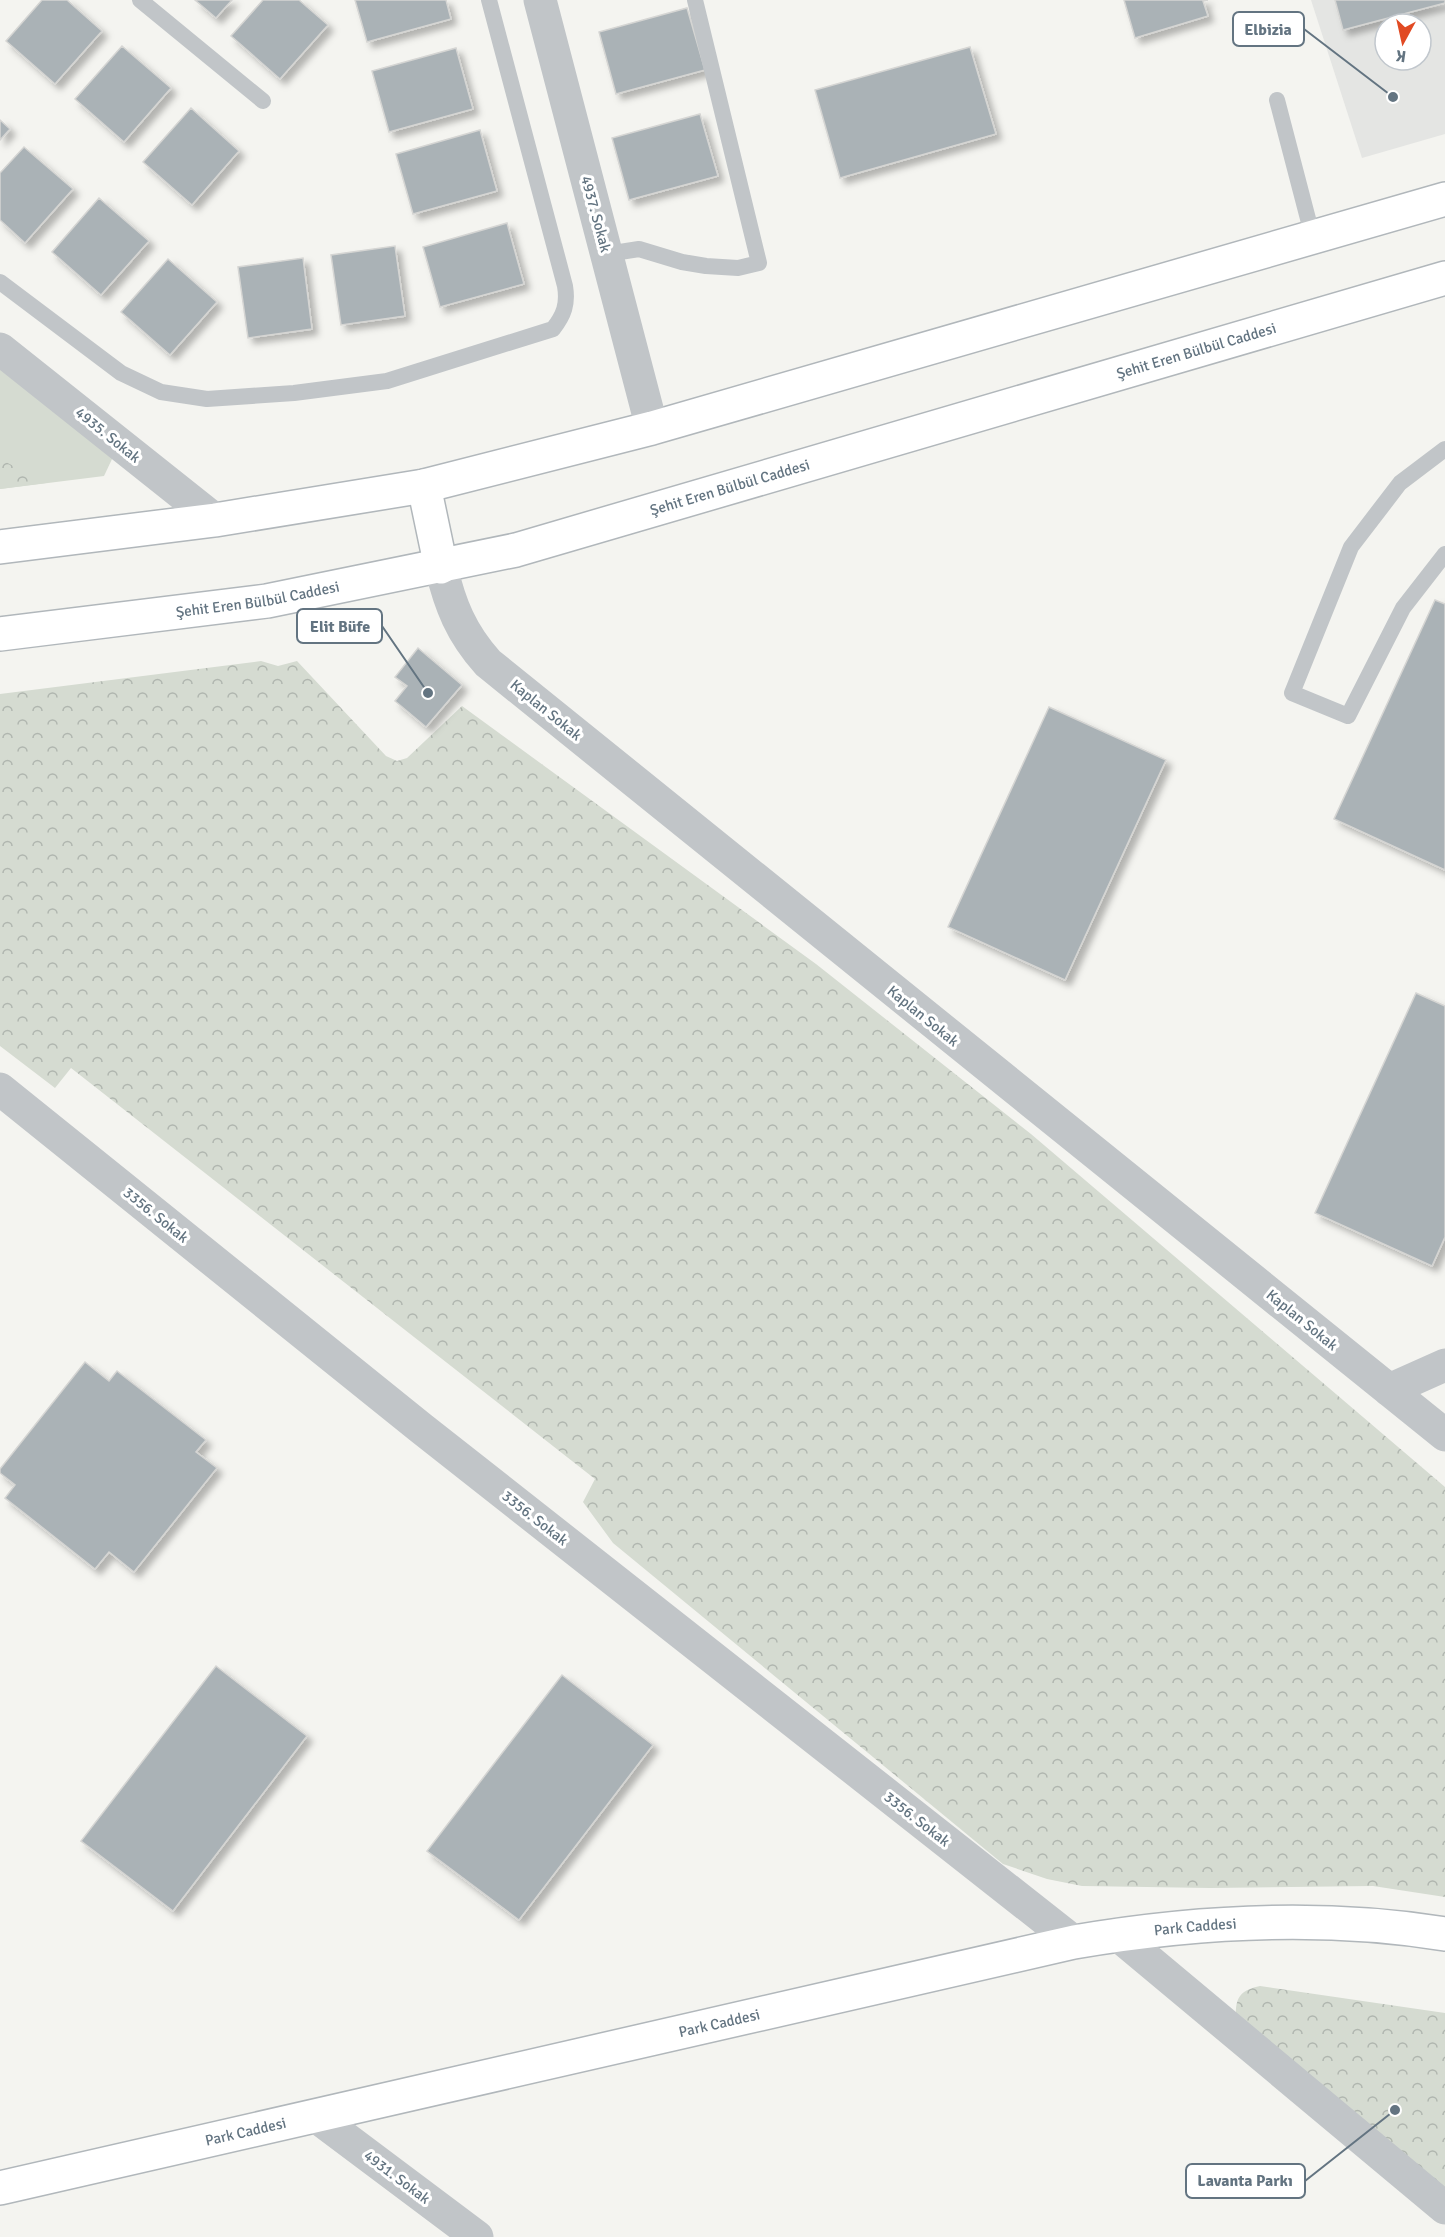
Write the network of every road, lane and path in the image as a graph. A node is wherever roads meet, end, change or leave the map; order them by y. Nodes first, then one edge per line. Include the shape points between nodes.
1 (140, 0) edge
2 (489, 0) edge
3 (540, 0) edge
4 (695, 0) edge
5 (1277, 100) dead end
6 (263, 101) dead end
7 (1445, 199) edge
8 (1313, 238) junction
9 (607, 254) junction
10 (1445, 278) edge
11 (0, 282) edge
12 (0, 349) edge
13 (652, 428) junction
14 (1445, 449) edge
15 (423, 486) junction
16 (215, 520) junction
17 (0, 547) edge
18 (1445, 554) edge
19 (441, 567) junction
20 (0, 634) edge
21 (0, 1089) edge
22 (1445, 1365) edge
23 (1389, 1390) junction
24 (1445, 1435) edge
25 (1445, 1934) edge
26 (1118, 1935) junction
27 (1074, 1942) junction
28 (317, 2117) junction
29 (0, 2188) edge
30 (1445, 2208) edge
31 (477, 2237) edge

1 - 6 lane
2 - 11 lane via 566,286 564,312 553,329 387,381 207,399 162,392 121,373
3 - 9 street, 4937. Sokak
4 - 9 lane via 759,263 738,268 706,266 639,249
5 - 8 lane
7 - 8 main road
8 - 13 main road
9 - 13 street, 4937. Sokak
10 - 19 main road, Şehit Eren Bülbül Caddesi via 516,550
12 - 16 street, 4935. Sokak
13 - 15 main road
14 - 18 lane via 1400,483 1351,547 1292,693 1348,716 1403,608
15 - 16 main road
15 - 19 main road
16 - 17 main road
19 - 20 main road, Şehit Eren Bülbül Caddesi via 267,601
19 - 23 street, Kaplan Sokak via 453,610 474,648 488,663
21 - 27 street, 3356. Sokak via 430,1435
22 - 23 street
23 - 24 street, Kaplan Sokak
25 - 26 main road, Park Caddesi via 1411,1928 1257,1921
26 - 27 main road, Park Caddesi
26 - 30 street
27 - 28 main road, Park Caddesi
28 - 29 main road, Park Caddesi
28 - 31 street, 4931. Sokak

